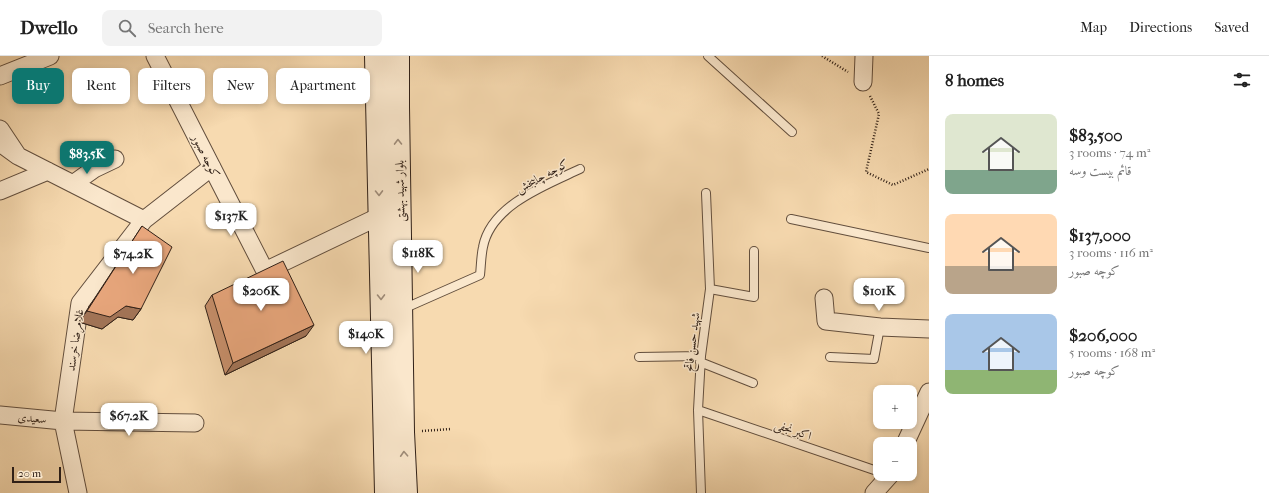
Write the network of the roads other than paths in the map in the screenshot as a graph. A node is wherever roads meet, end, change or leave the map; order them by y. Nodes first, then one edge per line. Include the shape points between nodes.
1 (50, 56) edge
2 (155, 56) edge
3 (376, 56) edge
4 (398, 56) edge
5 (708, 56) edge
6 (864, 56) edge
7 (0, 76) edge
8 (863, 82) road end
9 (388, 107) junction
10 (0, 129) edge
11 (792, 132) dead end
12 (0, 143) edge
13 (18, 156) junction
14 (115, 159) dead end
15 (212, 167) junction
16 (580, 169) dead end
17 (48, 171) junction
18 (72, 184) junction
19 (0, 191) edge
20 (706, 193) dead end
21 (380, 216) junction
22 (791, 219) dead end
23 (144, 220) junction
24 (929, 248) edge
25 (754, 251) dead end
26 (710, 289) junction
27 (824, 298) dead end
28 (402, 309) junction
29 (880, 327) junction
30 (929, 329) edge
31 (830, 357) dead end
32 (639, 358) dead end
33 (700, 359) junction
34 (753, 383) dead end
35 (929, 392) edge
36 (698, 410) junction
37 (0, 415) edge
38 (63, 421) junction
39 (195, 423) dead end
40 (908, 437) edge
41 (873, 469) edge
42 (882, 481) edge
43 (78, 493) edge
44 (386, 493) edge
45 (406, 493) edge
46 (701, 493) edge
47 (874, 493) edge

1 - 7 street
2 - 15 street, کوچه صبور
3 - 9 main road, بلوار شهید بهشتی
4 - 9 main road, بلوار شهید بهشتی
5 - 11 lane
6 - 8 street
9 -> 21 main road, بلوار شهید بهشتی
28 -> 9 main road, بلوار شهید بهشتی
10 - 13 street
12 - 13 street
13 - 17 street
14 - 18 street
15 - 21 street, کوچه صبور via 262,273
15 - 23 street, غلامرضا خرسند
16 - 28 lane, کوچه چایبخش via 532,192 508,208 494,222 483,246 480,275
17 - 18 street
17 - 19 street
18 - 23 street
20 - 26 lane, شهید حسن فاتح
21 -> 44 main road, بلوار شهید بهشتی
22 - 24 lane
23 - 38 street, غلامرضا خرسند via 80,304
25 - 26 lane via 754,296
26 - 33 lane, شهید حسن فاتح
27 - 29 street via 826,321
45 -> 28 main road, بلوار شهید بهشتی
29 - 30 street
29 - 31 lane via 874,359
32 - 33 lane
33 - 34 lane
33 - 36 lane, شهید حسن فاتح
35 - 40 street
36 - 41 lane, اکبر نجفی
36 - 46 lane, شهید حسن فاتح
37 - 38 street, سعیدی
38 - 39 street, سعیدی
38 - 43 street, غلامرضا خرسند
42 - 47 street

